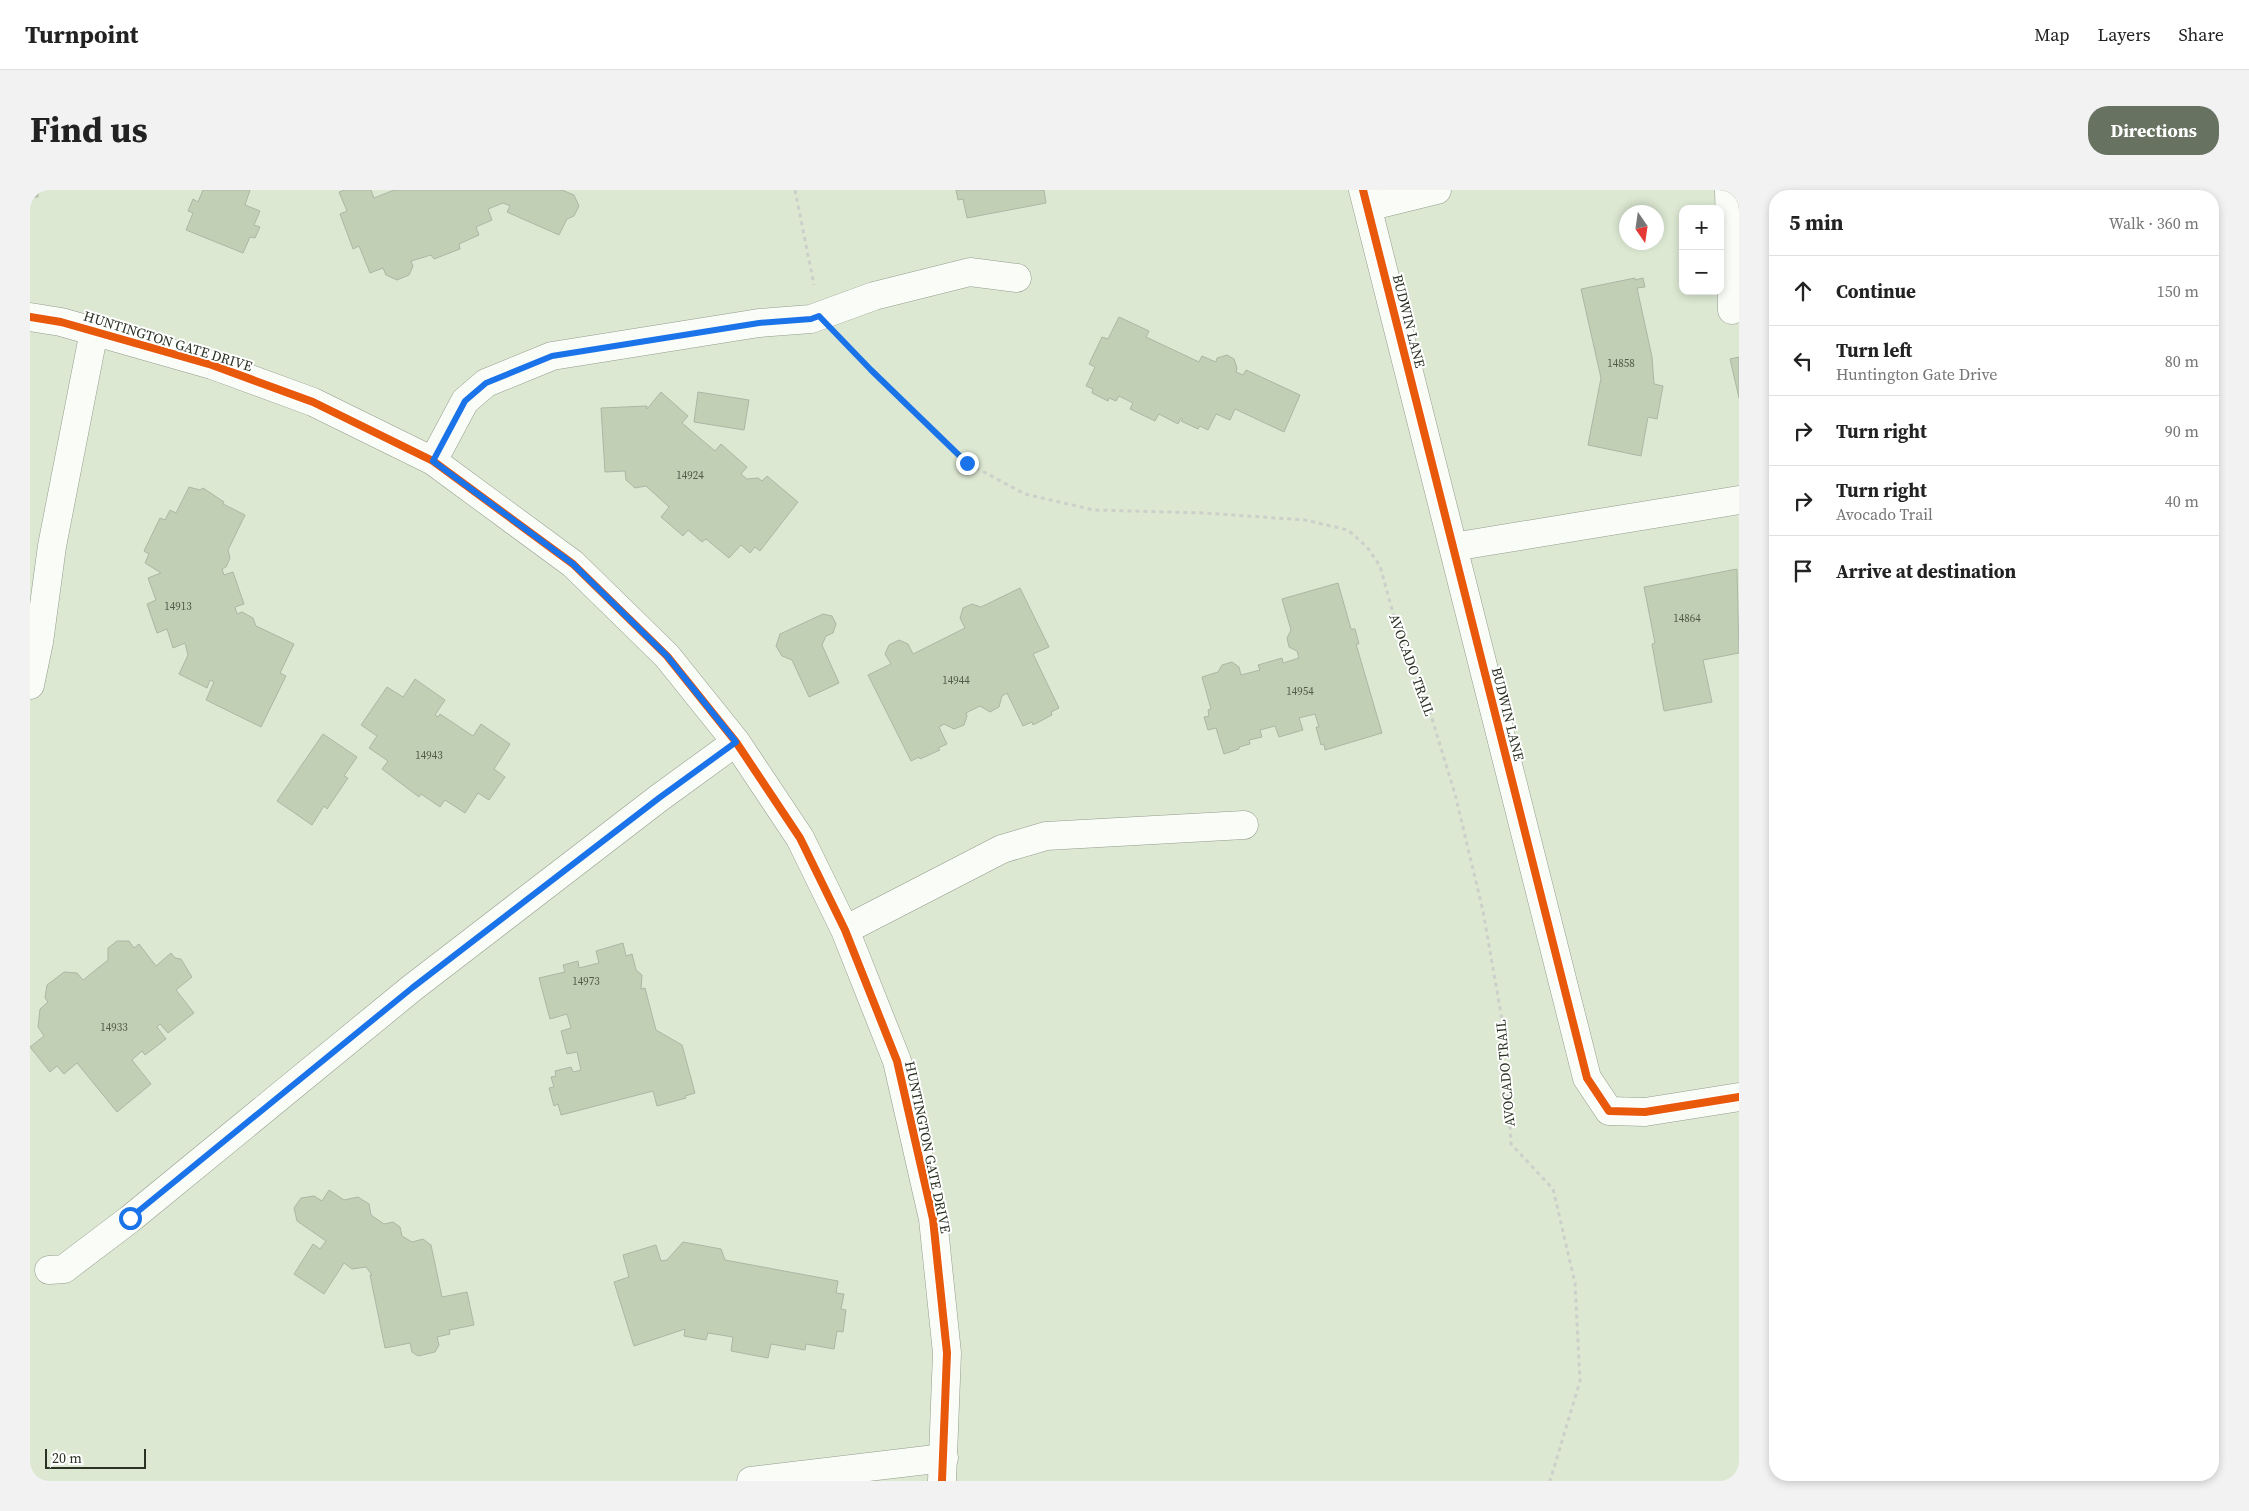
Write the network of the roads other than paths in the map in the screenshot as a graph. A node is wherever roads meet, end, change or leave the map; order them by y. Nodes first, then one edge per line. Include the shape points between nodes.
1 (1437, 190) edge
2 (1729, 190) edge
3 (1365, 198) edge
4 (1017, 278) dead end
5 (1732, 310) dead end
6 (30, 317) edge
7 (94, 331) junction
8 (433, 461) junction
9 (1739, 500) edge
10 (1453, 547) junction
11 (30, 685) edge
12 (736, 742) junction
13 (1244, 825) dead end
14 (845, 930) junction
15 (1739, 1096) edge
16 (49, 1270) dead end
17 (943, 1469) edge
18 (752, 1481) edge

1 - 3 street
2 - 5 street
3 - 10 street, BUDWIN LANE
4 - 8 street via 970,272 874,296 811,319 759,323 552,356 486,383 465,401
6 - 7 street, HUNTINGTON GATE DRIVE
7 - 8 street, HUNTINGTON GATE DRIVE via 212,365 313,402
7 - 11 street via 52,546
8 - 12 street, HUNTINGTON GATE DRIVE via 573,564 667,656
9 - 10 street
10 - 15 street, BUDWIN LANE via 1587,1078 1609,1111 1645,1112
12 - 14 street, HUNTINGTON GATE DRIVE via 800,838
12 - 16 street via 613,832 412,988 64,1269
13 - 14 street via 1046,836 1002,849
14 - 17 street, HUNTINGTON GATE DRIVE via 897,1061 933,1218 947,1353
17 - 18 street

